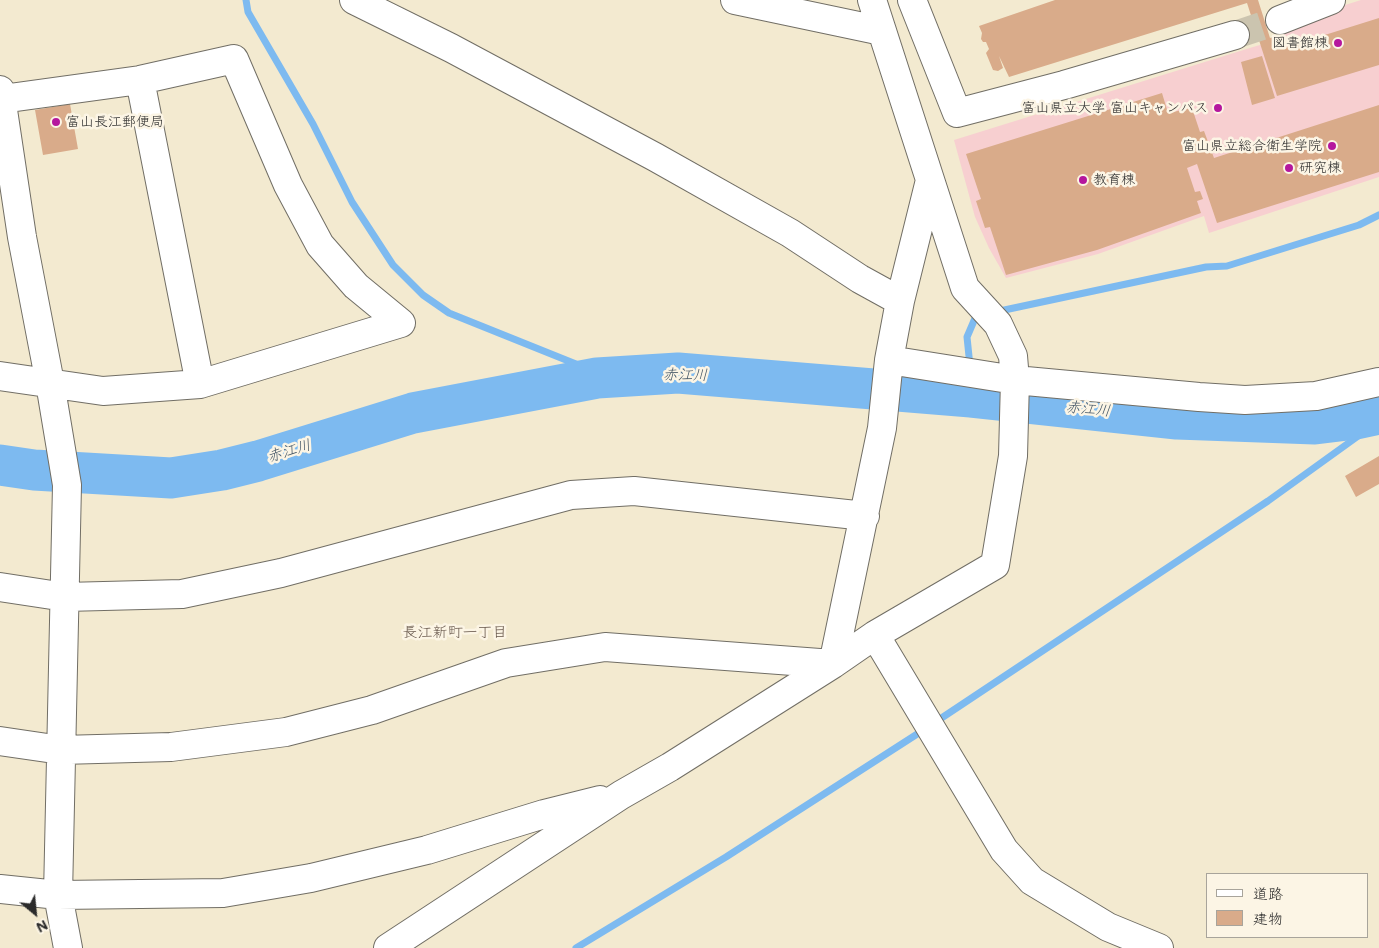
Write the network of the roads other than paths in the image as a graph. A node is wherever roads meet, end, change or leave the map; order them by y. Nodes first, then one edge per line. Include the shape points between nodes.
1 (354, 0) edge
2 (734, 0) edge
3 (872, 0) edge
4 (912, 0) edge
5 (1331, 0) edge
6 (1280, 20) tunnel mouth
7 (882, 31) junction
8 (1235, 35) tunnel mouth
9 (140, 80) junction
10 (1, 94) edge
11 (930, 180) junction
12 (11, 235) edge
13 (900, 301) junction
14 (889, 360) junction
15 (0, 376) edge
16 (1015, 380) junction
17 (1379, 382) edge
18 (50, 383) junction
19 (200, 384) junction
20 (865, 516) junction
21 (0, 587) edge
22 (65, 596) junction
23 (875, 635) junction
24 (833, 664) junction
25 (0, 741) edge
26 (61, 750) junction
27 (621, 795) junction
28 (0, 889) edge
29 (58, 895) junction
30 (68, 948) edge
31 (388, 948) edge
32 (1159, 948) edge

1 - 13 street via 451,48 672,167 790,233
2 - 7 street
3 - 7 street
4 - 8 street via 957,113 1064,86
5 - 6 street
7 - 11 street
9 - 10 street
9 - 19 street
9 - 19 street via 234,60 288,185 320,245 356,286 401,323
10 - 12 street
11 - 13 street
11 - 16 street via 964,288 998,324 1013,356
12 - 18 street
13 - 14 street
14 - 16 street
14 - 20 street via 882,428
15 - 18 street
16 - 17 street via 1245,400 1316,396
16 - 23 street via 1013,456 995,565
18 - 19 street via 103,391
18 - 22 street via 67,485
20 - 22 street via 634,491 571,496 281,573 182,594
20 - 24 street
21 - 22 street
22 - 26 street
23 - 24 street
23 - 32 street via 1004,850 1032,881 1108,926
24 - 26 street via 605,647 506,663 372,710 286,732 171,748
24 - 27 street
25 - 26 street
26 - 29 street
27 - 29 street via 544,814 427,850 311,878 223,893
27 - 31 street
28 - 29 street
29 - 30 street

